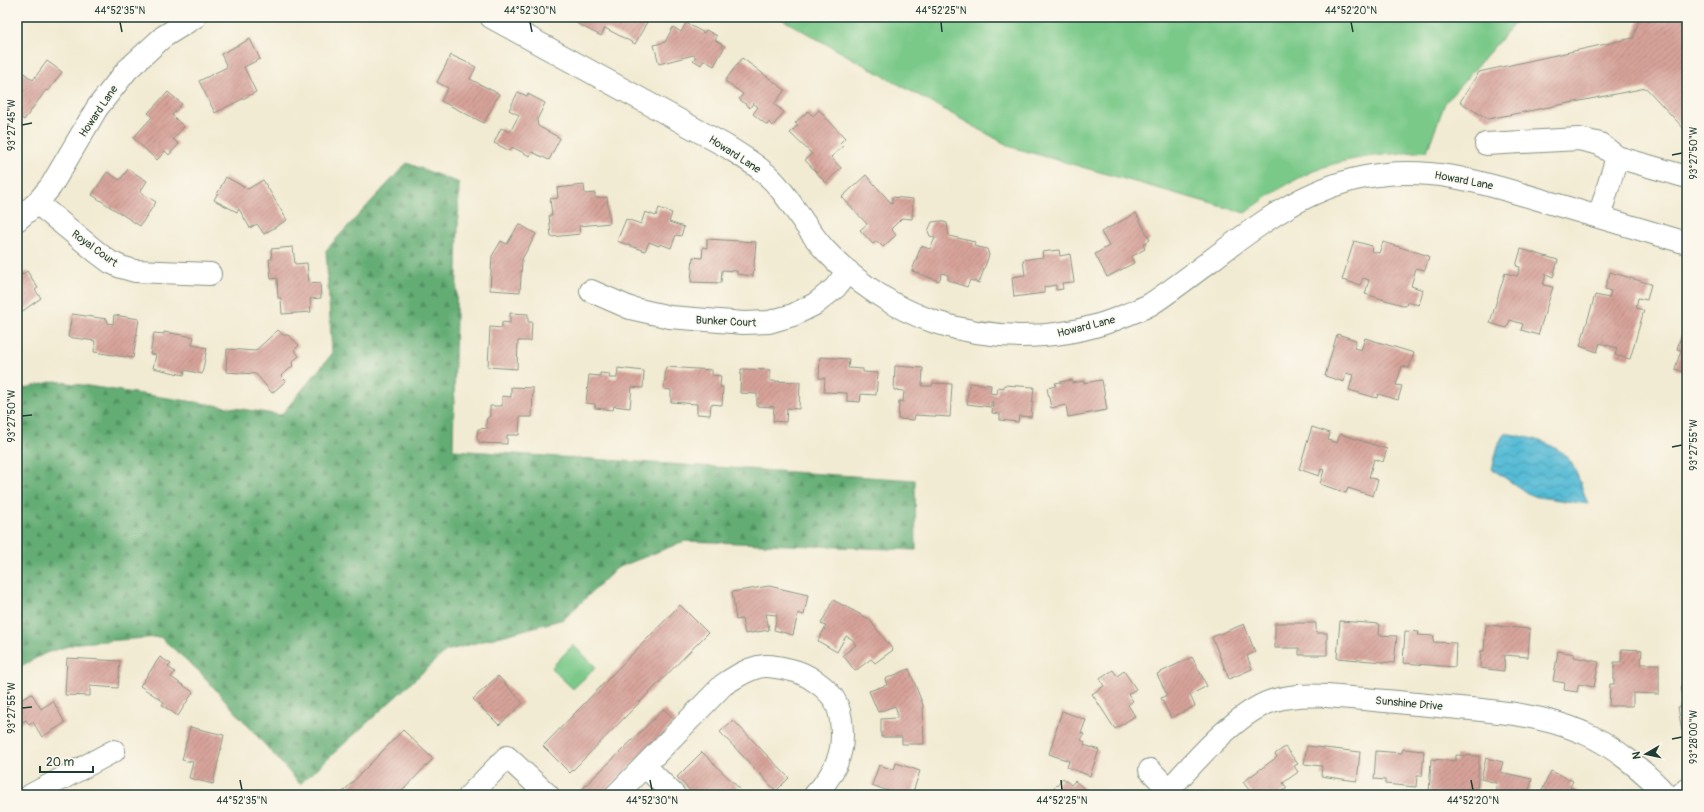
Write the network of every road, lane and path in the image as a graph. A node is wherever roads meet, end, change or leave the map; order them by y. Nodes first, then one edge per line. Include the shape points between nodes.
1 (195, 17) edge
2 (491, 17) edge
3 (1486, 144) dead end
4 (1617, 157) junction
5 (1687, 177) edge
6 (37, 203) junction
7 (1599, 217) junction
8 (17, 220) edge
9 (1687, 243) edge
10 (848, 271) junction
11 (210, 274) dead end
12 (591, 291) dead end
13 (114, 751) dead end
14 (645, 766) junction
15 (1150, 770) dead end
16 (1687, 789) edge
17 (1166, 793) edge
18 (31, 795) edge
19 (470, 795) edge
20 (548, 795) edge
21 (616, 795) edge
22 (674, 795) edge
23 (814, 795) edge
24 (1666, 795) edge
25 (1680, 795) edge

1 - 6 street, Howard Lane via 163,37 127,70 97,108 51,186
2 - 10 street, Howard Lane via 755,164 780,188 826,251
3 - 4 street via 1579,139 1600,144
4 - 5 street
4 - 7 street
6 - 8 street, Howard Lane
6 - 11 street, Royal Court via 98,253 121,267
7 - 9 street, Howard Lane
7 - 10 street, Howard Lane via 1481,182 1443,174 1403,172 1364,177 1326,188 1291,204 1231,244 1148,306 1107,323 1064,333 1021,337 978,333 934,322 894,304
10 - 12 street, Bunker Court via 835,288 815,304 793,315 770,322 744,323 670,317 630,308
13 - 18 street
14 - 21 street
14 - 22 street
14 - 23 street via 723,685 759,666 777,667 801,672 822,686 836,702 841,723 841,748 834,770
15 - 17 street
16 - 25 street
17 - 24 street, Sunshine Drive via 1245,715 1272,701 1299,695 1501,711 1544,719 1585,733 1623,756 1657,784
19 - 20 street via 507,757

